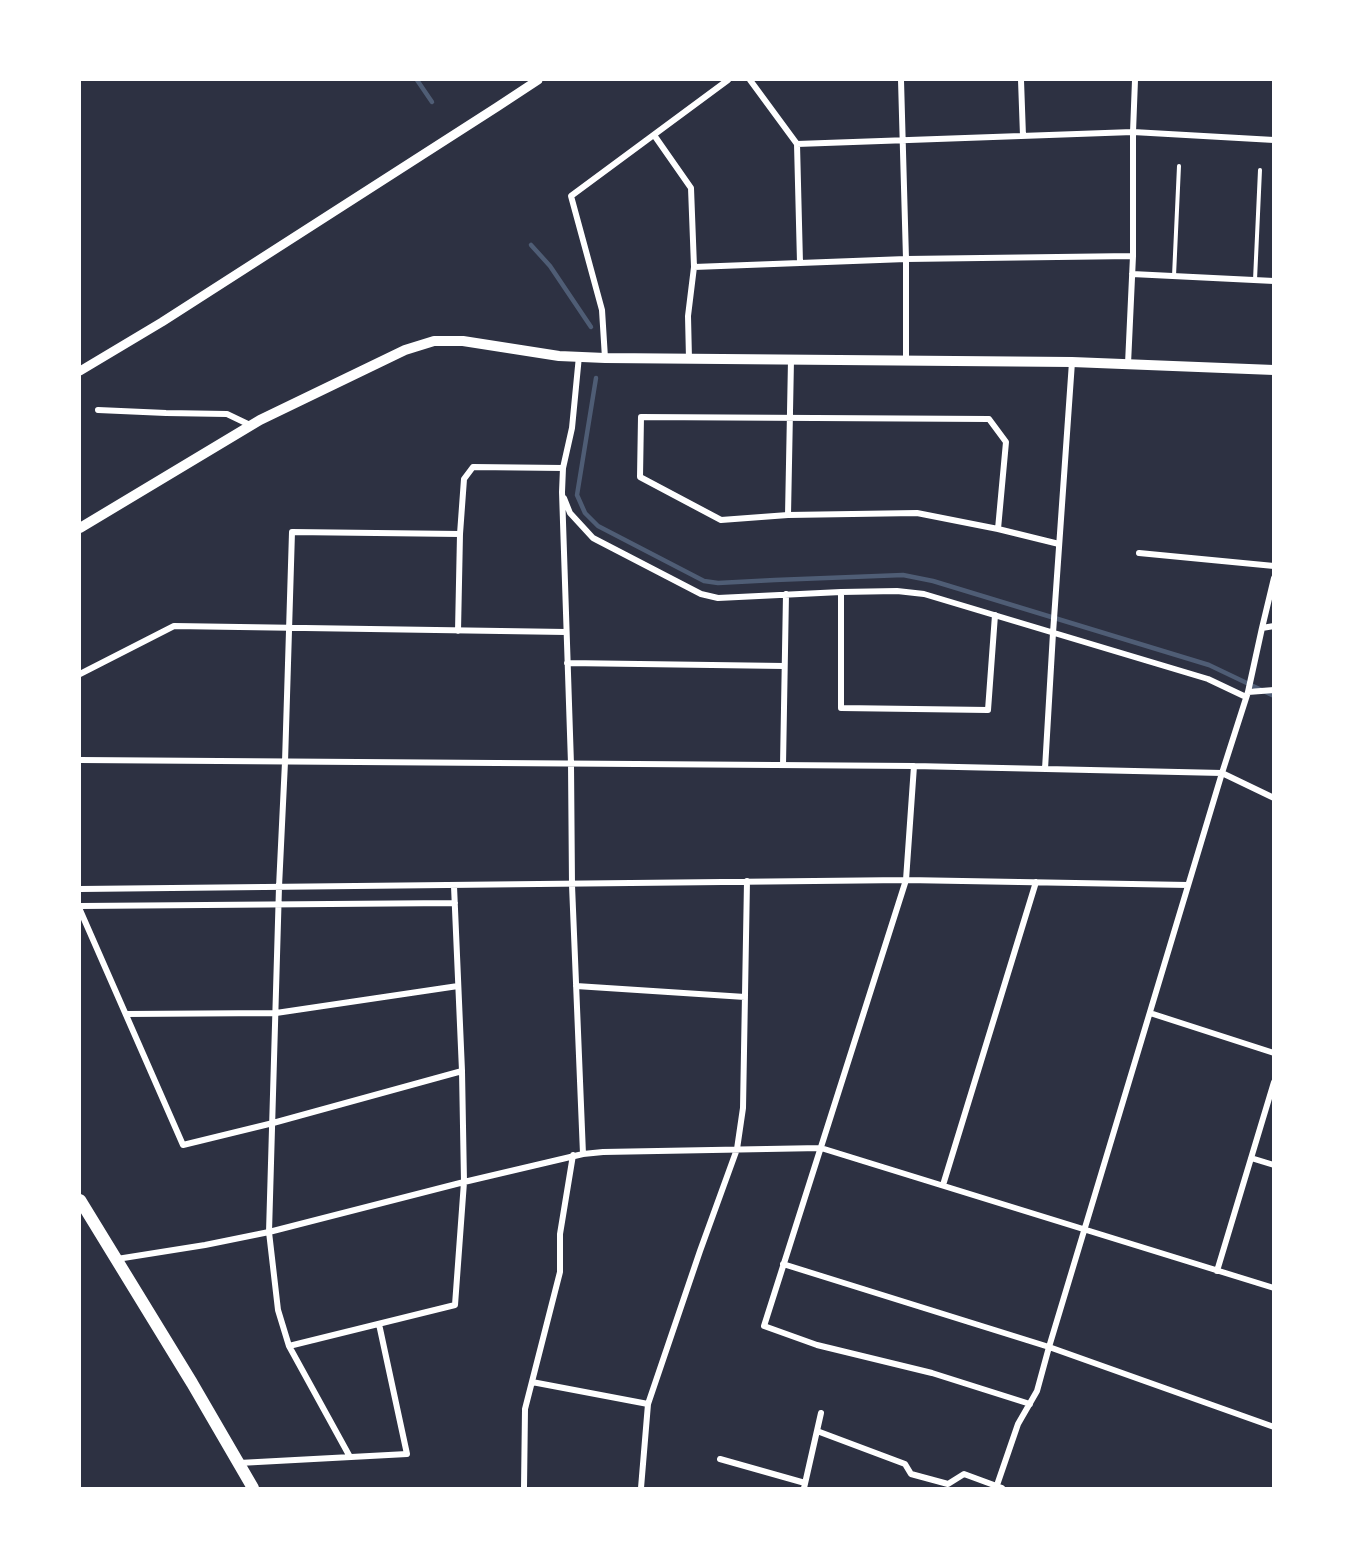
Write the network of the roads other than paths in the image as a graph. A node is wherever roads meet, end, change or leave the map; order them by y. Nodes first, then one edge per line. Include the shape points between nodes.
1 (538, 80) edge
2 (728, 80) edge
3 (750, 80) edge
4 (901, 80) edge
5 (1021, 80) edge
6 (1135, 80) edge
7 (1133, 132) junction
8 (654, 135) junction
9 (1023, 136) junction
10 (1274, 140) edge
11 (903, 141) junction
12 (796, 144) junction
13 (1179, 166) dead end
14 (1260, 170) dead end
15 (1133, 256) junction
16 (906, 259) junction
17 (800, 263) junction
18 (694, 267) junction
19 (1132, 274) junction
20 (1174, 276) junction
21 (1255, 280) junction
22 (1274, 281) edge
23 (579, 357) junction
24 (605, 358) junction
25 (689, 359) junction
26 (791, 360) junction
27 (906, 361) junction
28 (1072, 362) junction
29 (1128, 364) junction
30 (80, 370) edge
31 (1274, 370) edge
32 (98, 410) dead end
33 (790, 418) junction
34 (250, 425) junction
35 (563, 468) junction
36 (562, 492) junction
37 (788, 515) junction
38 (80, 528) edge
39 (998, 529) junction
40 (460, 534) junction
41 (1059, 544) junction
42 (1138, 553) dead end
43 (1274, 566) edge
44 (1274, 578) edge
45 (841, 592) junction
46 (786, 594) junction
47 (995, 615) junction
48 (1274, 626) edge
49 (289, 628) junction
50 (1262, 628) junction
51 (458, 630) junction
52 (566, 632) junction
53 (1053, 633) junction
54 (567, 663) junction
55 (784, 666) junction
56 (80, 674) edge
57 (1274, 690) edge
58 (1247, 694) junction
59 (80, 759) edge
60 (285, 762) junction
61 (571, 764) junction
62 (783, 765) junction
63 (914, 766) junction
64 (1046, 769) junction
65 (1222, 773) junction
66 (1274, 798) edge
67 (906, 880) junction
68 (747, 881) junction
69 (1036, 882) junction
70 (572, 885) junction
71 (1188, 885) junction
72 (454, 886) junction
73 (279, 887) junction
74 (80, 889) edge
75 (455, 903) junction
76 (278, 905) junction
77 (80, 908) edge
78 (458, 986) junction
79 (576, 986) junction
80 (745, 997) junction
81 (276, 1012) junction
82 (1150, 1013) junction
83 (126, 1014) junction
84 (1274, 1053) edge
85 (462, 1071) junction
86 (1274, 1082) edge
87 (273, 1123) junction
88 (821, 1148) junction
89 (736, 1149) junction
90 (583, 1154) junction
91 (573, 1155) junction
92 (1251, 1158) junction
93 (1274, 1165) edge
94 (464, 1182) junction
95 (943, 1185) junction
96 (80, 1200) edge
97 (1085, 1229) junction
98 (269, 1232) junction
99 (115, 1259) junction
100 (783, 1264) junction
101 (1217, 1271) junction
102 (1274, 1288) edge
103 (379, 1324) junction
104 (289, 1346) junction
105 (1048, 1347) junction
106 (532, 1382) junction
107 (648, 1404) junction
108 (1029, 1404) junction
109 (821, 1413) dead end
110 (1274, 1427) edge
111 (818, 1431) junction
112 (350, 1457) junction
113 (720, 1459) dead end
114 (239, 1463) junction
115 (805, 1486) edge
116 (253, 1488) edge
117 (524, 1488) edge
118 (641, 1488) edge
119 (998, 1488) edge

1 - 30 street via 162,322
2 - 8 street
3 - 12 street
4 - 11 street
5 - 9 street
6 - 7 street
7 - 9 street
7 - 10 street
7 - 15 street
8 - 18 street via 691,188
8 - 24 street via 570,196 602,310
9 - 11 street
11 - 12 street
11 - 16 street
12 - 17 street
13 - 20 lane
14 - 21 lane
15 - 16 street
15 - 19 street
16 - 17 street
16 - 27 street
17 - 18 street
18 - 25 street via 687,316
19 - 20 street
19 - 29 street
20 - 21 street
21 - 22 street
23 - 24 main road
23 - 34 main road via 463,341 434,341 405,350
23 - 35 street via 572,428
24 - 25 main road
25 - 26 main road
26 - 27 main road
26 - 33 street
27 - 28 main road
28 - 29 main road
28 - 41 street
29 - 31 main road
32 - 34 street via 227,414
33 - 37 street
33 - 37 street via 641,417 640,477 721,520
33 - 39 street via 989,419 1006,442
34 - 38 main road
35 - 36 street
35 - 40 street via 473,467 464,479
36 - 46 street via 570,513 593,538 701,594 718,598
36 - 52 street
37 - 39 street via 917,513
39 - 41 street
40 - 49 street via 292,532
40 - 51 street
41 - 53 street
42 - 43 street
44 - 50 street
45 - 46 street
45 - 47 street via 924,594
45 - 47 street via 841,708 988,710
46 - 55 street
47 - 53 street
48 - 50 street
49 - 51 street
49 - 56 street via 174,626
49 - 60 street
50 - 58 street
51 - 52 street
52 - 54 street
53 - 58 street
53 - 64 street
54 - 55 street
54 - 61 street
55 - 62 street
57 - 58 street
58 - 65 street
59 - 60 street
60 - 61 street
60 - 73 street
61 - 62 street
61 - 70 street
62 - 63 street
63 - 64 street
63 - 67 street
64 - 65 street
65 - 66 street
65 - 71 street
67 - 68 street
67 - 69 street
67 - 88 street
68 - 70 street
68 - 80 street
69 - 71 street
69 - 95 street
70 - 72 street
70 - 79 street
71 - 82 street
72 - 73 street
72 - 75 street
73 - 74 street
73 - 76 street
75 - 76 street
75 - 78 street
76 - 77 street
76 - 81 street
77 - 83 street
78 - 81 street
78 - 85 street
79 - 80 street
79 - 90 street
80 - 89 street via 743,1108
81 - 83 street
81 - 87 street
82 - 84 street
82 - 97 street
83 - 87 street via 183,1145
85 - 87 street
85 - 94 street
86 - 92 street
87 - 98 street
88 - 89 street
88 - 95 street
88 - 100 street
89 - 90 street
89 - 107 street
90 - 91 street
91 - 94 street
91 - 106 street via 560,1234 560,1272
92 - 93 street
92 - 101 street
94 - 98 street
94 - 103 street via 455,1305
95 - 97 street
96 - 99 main road
97 - 101 street
97 - 105 street
98 - 99 street
98 - 104 street via 278,1310
99 - 114 main road
100 - 105 street
100 - 108 street via 764,1326 817,1345 932,1373
101 - 102 street
103 - 104 street
103 - 112 street via 407,1454
104 - 112 street
105 - 108 street via 1037,1391
105 - 110 street
106 - 107 street
106 - 117 street via 525,1409
107 - 118 street
108 - 119 street via 1018,1424
109 - 111 street
111 - 115 street
111 - 119 street via 905,1464 911,1474 948,1484 964,1474
112 - 114 street
113 - 115 street
114 - 116 main road

